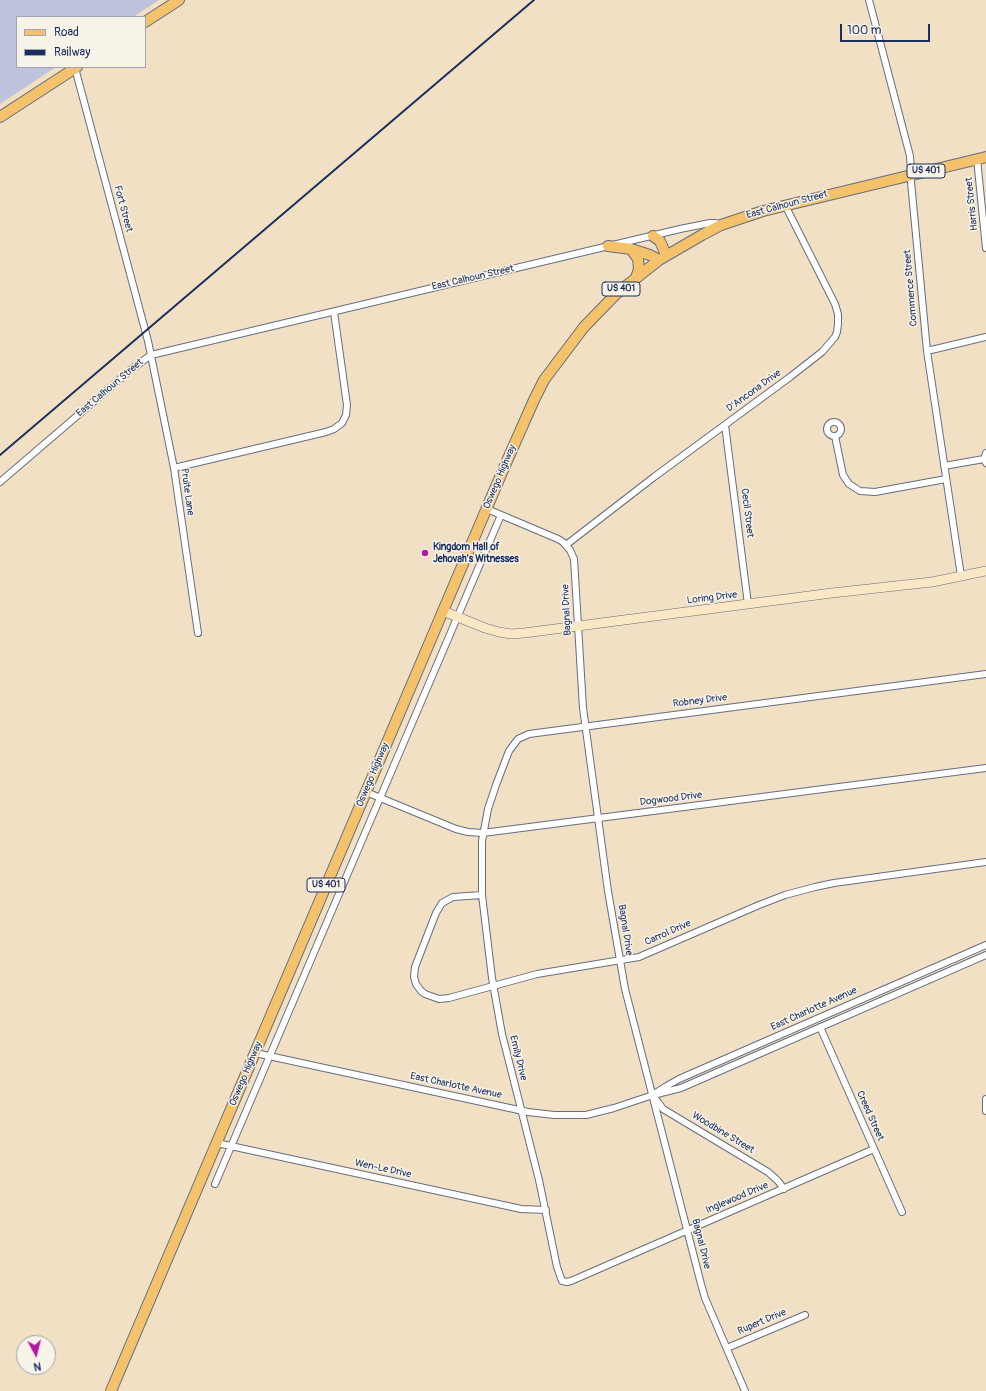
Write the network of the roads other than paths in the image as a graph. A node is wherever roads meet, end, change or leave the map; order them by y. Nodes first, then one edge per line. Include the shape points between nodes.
1 (179, 0) edge
2 (869, 0) edge
3 (146, 21) edge
4 (76, 68) edge
5 (0, 117) edge
6 (982, 158) edge
7 (911, 174) junction
8 (785, 205) junction
9 (721, 225) junction
10 (653, 236) junction
11 (608, 246) junction
12 (986, 248) edge
13 (631, 249) junction
14 (662, 258) junction
15 (636, 278) junction
16 (334, 312) junction
17 (986, 337) edge
18 (927, 351) junction
19 (151, 355) junction
20 (725, 425) junction
21 (835, 436) dead end
22 (985, 458) edge
23 (944, 466) junction
24 (174, 468) junction
25 (946, 479) junction
26 (0, 482) edge
27 (487, 509) junction
28 (501, 515) junction
29 (566, 545) junction
30 (986, 571) edge
31 (961, 576) junction
32 (748, 604) junction
33 (443, 611) junction
34 (458, 617) junction
35 (578, 626) junction
36 (198, 633) dead end
37 (986, 674) edge
38 (585, 726) junction
39 (986, 768) edge
40 (366, 792) junction
41 (380, 798) junction
42 (598, 818) junction
43 (483, 833) junction
44 (986, 862) edge
45 (482, 895) junction
46 (986, 945) edge
47 (986, 955) edge
48 (620, 961) junction
49 (493, 986) junction
50 (820, 1027) junction
51 (255, 1053) junction
52 (270, 1056) junction
53 (653, 1095) junction
54 (986, 1099) edge
55 (522, 1111) junction
56 (986, 1111) edge
57 (217, 1143) junction
58 (232, 1146) junction
59 (874, 1149) junction
60 (215, 1184) dead end
61 (784, 1189) junction
62 (546, 1210) junction
63 (902, 1212) dead end
64 (688, 1230) junction
65 (564, 1282) joint
66 (805, 1315) dead end
67 (727, 1348) junction
68 (111, 1391) edge
69 (746, 1391) edge

1 - 3 main road
2 - 7 street, Commerce Street via 910,156
4 - 5 main road
4 - 19 street, Fort Street
6 - 7 main road, East Calhoun Street / US 401
6 - 12 street, Harris Street
7 - 8 main road, East Calhoun Street / US 401
7 - 18 street, Commerce Street
8 - 9 main road, East Calhoun Street / US 401
8 - 20 street, D'Ancona Drive via 835,304 838,314 837,332 822,352
9 - 10 street, East Calhoun Street via 710,223
9 - 14 main road, Oswego Highway / US 401
10 - 11 street, East Calhoun Street
10 - 14 main road via 660,242
11 - 13 main road
11 - 16 street, East Calhoun Street
13 - 14 main road
13 - 15 main road via 638,259 639,269
14 - 15 main road, Oswego Highway / US 401
15 - 27 main road, Oswego Highway / US 401 via 584,327 544,380
16 - 19 street, East Calhoun Street
16 - 24 street via 347,405 342,423 326,432
17 - 18 street
18 - 23 street, Commerce Street
19 - 24 street, Pruite Lane
19 - 26 street, East Calhoun Street
20 - 29 street, D'Ancona Drive
20 - 32 street, Cecil Street
21 - 25 street via 843,475 849,484 860,491 875,492
22 - 23 street
23 - 25 street, Commerce Street
24 - 36 street, Pruite Lane
25 - 31 street, Commerce Street
27 - 28 street
27 - 33 main road, Oswego Highway / US 401
28 - 29 street via 558,539
28 - 34 street, Oswego Highway
29 - 35 street, Bagnal Drive via 575,566
30 - 31 street, Loring Drive
31 - 32 street, Loring Drive via 881,589
32 - 35 street, Loring Drive
33 - 34 street, Loring Drive
33 - 40 main road, Oswego Highway / US 401
34 - 35 street, Loring Drive via 485,628 511,634
34 - 41 street, Oswego Highway
35 - 38 street, Bagnal Drive
37 - 38 street, Robney Drive
38 - 42 street, Bagnal Drive
38 - 43 street, Robney Drive via 529,734 515,742 504,762 488,809
39 - 42 street, Dogwood Drive
40 - 41 street, Dogwood Drive
40 - 51 main road, Oswego Highway / US 401
41 - 43 street, Dogwood Drive via 456,829
41 - 52 street, Oswego Highway
42 - 43 street, Dogwood Drive
42 - 48 street, Bagnal Drive
43 - 45 street, Emily Drive
44 - 48 street, Carrol Drive via 834,883 799,891 758,905 639,957
45 - 49 street, Emily Drive
45 - 49 street, Carrol Drive via 453,897 442,903 420,953 414,977 421,991 439,998 449,998
46 - 53 street, East Charlotte Avenue via 679,1079
47 - 50 street, East Charlotte Avenue
48 - 49 street, Carrol Drive via 537,974
48 - 53 street, Bagnal Drive via 625,990
49 - 55 street, Emily Drive via 502,1034
50 - 53 street, East Charlotte Avenue via 681,1088
50 - 59 street, Creed Street
51 - 52 street, East Charlotte Avenue
51 - 57 main road, Oswego Highway / US 401
52 - 55 street, East Charlotte Avenue
52 - 58 street, Oswego Highway
53 - 55 street, East Charlotte Avenue via 586,1115
53 - 61 street, Woodbine Street via 663,1109 768,1172
53 - 64 street, Bagnal Drive
54 - 56 street
55 - 62 street, Emily Drive
57 - 58 street, Wen-Le Drive
57 - 68 main road, Oswego Highway / US 401
58 - 60 street, Oswego Highway
58 - 62 street, Wen-Le Drive via 521,1209
59 - 61 street, Inglewood Drive
59 - 63 street, Creed Street
61 - 64 street, Inglewood Drive
62 - 65 street, Emily Drive via 560,1278
64 - 65 street, Inglewood Drive
64 - 67 street, Bagnal Drive via 705,1298
66 - 67 street, Rupert Drive
67 - 69 street, Bagnal Drive

